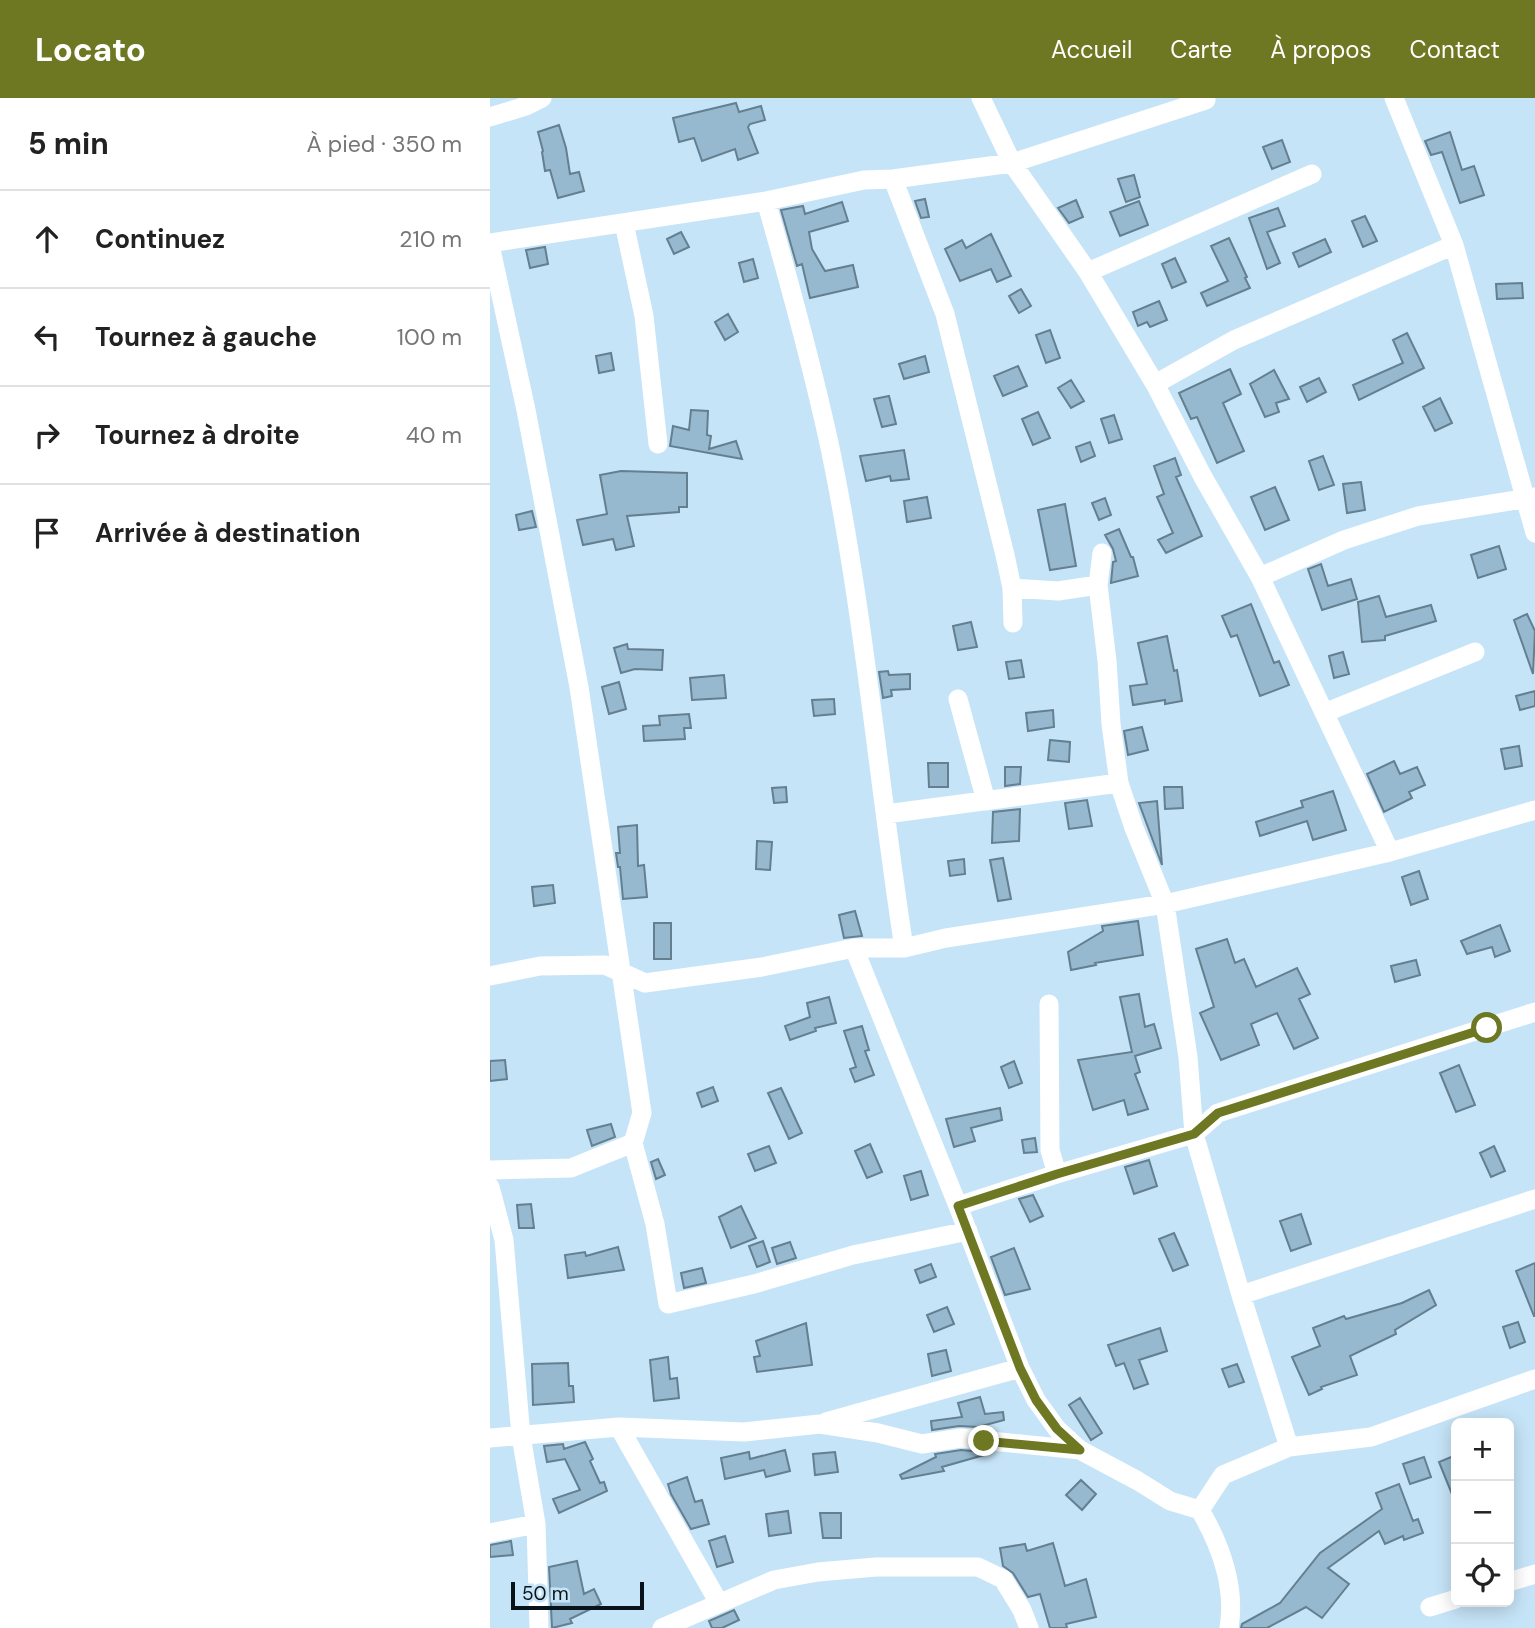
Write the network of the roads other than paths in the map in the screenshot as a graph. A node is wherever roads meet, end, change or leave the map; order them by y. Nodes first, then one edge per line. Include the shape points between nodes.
1 (542, 98) edge
2 (981, 98) edge
3 (1394, 98) edge
4 (1206, 100) dead end
5 (490, 117) edge
6 (1012, 163) junction
7 (1312, 174) dead end
8 (893, 179) junction
9 (766, 201) junction
10 (624, 223) junction
11 (490, 244) edge
12 (1454, 246) junction
13 (1088, 272) junction
14 (1155, 384) junction
15 (658, 444) dead end
16 (1530, 499) edge
17 (1535, 533) edge
18 (1102, 553) dead end
19 (1260, 577) junction
20 (1098, 585) junction
21 (1012, 588) junction
22 (1013, 623) dead end
23 (1475, 652) dead end
24 (958, 699) dead end
25 (1324, 713) junction
26 (1119, 783) junction
27 (986, 800) junction
28 (1535, 810) edge
29 (886, 814) junction
30 (1390, 852) junction
31 (1165, 904) junction
32 (854, 948) junction
33 (904, 948) junction
34 (623, 972) junction
35 (490, 975) edge
36 (1049, 1004) dead end
37 (1535, 1012) edge
38 (1194, 1134) junction
39 (633, 1143) junction
40 (490, 1170) edge
41 (1057, 1174) junction
42 (490, 1187) edge
43 (1535, 1199) edge
44 (958, 1206) junction
45 (968, 1231) junction
46 (497, 1240) edge
47 (1241, 1295) junction
48 (1020, 1368) junction
49 (1535, 1379) edge
50 (820, 1424) junction
51 (619, 1427) junction
52 (521, 1436) junction
53 (490, 1438) edge
54 (1289, 1447) junction
55 (1080, 1450) junction
56 (1199, 1510) junction
57 (536, 1524) junction
58 (490, 1533) edge
59 (1535, 1574) edge
60 (1514, 1580) edge
61 (1451, 1601) edge
62 (719, 1602) junction
63 (1430, 1607) dead end
64 (539, 1628) edge
65 (662, 1628) edge
66 (1029, 1628) edge
67 (1229, 1628) edge

1 - 5 street
2 - 6 street
3 - 12 street
4 - 6 street
6 - 8 street
6 - 13 street
7 - 13 street
8 - 9 street via 864,180
8 - 21 street via 945,314
9 - 10 street
9 - 29 street via 829,444
10 - 11 street
10 - 15 street via 644,316
11 - 34 street via 579,688
12 - 14 street via 1234,340
12 - 16 street
13 - 14 street
14 - 19 street
16 - 17 street
16 - 19 street via 1418,516 1344,540
18 - 20 street
19 - 25 street
20 - 21 street via 1058,591
20 - 26 street
21 - 22 street
23 - 25 street
24 - 27 street
25 - 30 street
26 - 27 street
26 - 31 street
27 - 29 street
28 - 30 street
29 - 33 street
30 - 31 street
31 - 33 street
31 - 38 street via 1188,1057
32 - 33 street
32 - 34 street via 762,967 645,983
32 - 44 street
34 - 35 street via 604,965 540,966
34 - 39 street via 642,1113
36 - 41 street via 1050,1150
37 - 38 street via 1218,1113
38 - 41 street
38 - 47 street
39 - 40 street via 570,1168
39 - 45 street via 655,1224 668,1304 853,1255
41 - 44 street
42 - 46 street
43 - 47 street
44 - 45 street
45 - 48 street
46 - 52 street
47 - 54 street
48 - 50 street
48 - 55 street via 1057,1429
49 - 54 street via 1371,1437
50 - 51 street via 744,1432
50 - 55 street via 922,1444 961,1438
51 - 52 street
51 - 62 street
52 - 53 street
52 - 57 street
54 - 56 street via 1223,1475
55 - 56 street via 1170,1501
56 - 67 street via 1215,1535 1227,1576 1232,1608
57 - 58 street
57 - 64 street
59 - 60 street
61 - 63 street
62 - 65 street
62 - 66 street via 774,1580 817,1572 978,1567 1003,1579

